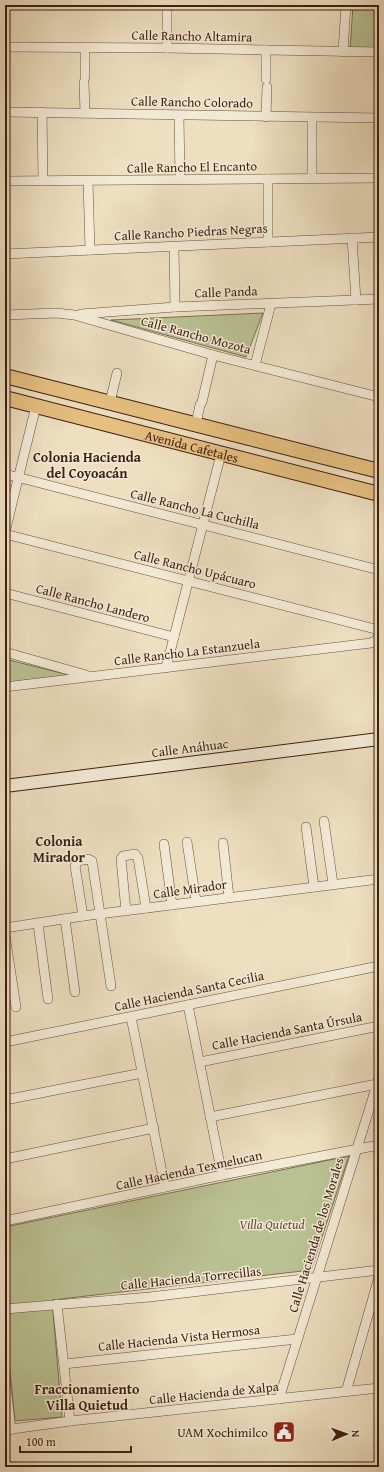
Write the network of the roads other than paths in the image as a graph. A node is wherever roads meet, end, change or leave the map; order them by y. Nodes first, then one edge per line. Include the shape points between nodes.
1 (167, 5) edge
2 (346, 5) edge
3 (5, 47) edge
4 (85, 48) junction
5 (167, 48) junction
6 (266, 50) junction
7 (343, 52) junction
8 (379, 52) edge
9 (5, 112) edge
10 (42, 112) junction
11 (84, 113) junction
12 (179, 116) junction
13 (266, 117) junction
14 (312, 118) junction
15 (379, 118) edge
16 (379, 178) edge
17 (180, 179) junction
18 (268, 179) junction
19 (312, 179) junction
20 (5, 181) edge
21 (43, 181) junction
22 (88, 181) junction
23 (379, 237) edge
24 (352, 238) junction
25 (268, 242) junction
26 (174, 247) junction
27 (90, 250) junction
28 (5, 254) edge
29 (379, 299) edge
30 (356, 300) junction
31 (271, 304) junction
32 (175, 307) junction
33 (5, 314) edge
34 (74, 315) junction
35 (213, 354) junction
36 (255, 365) junction
37 (117, 373) dead end
38 (5, 376) edge
39 (379, 397) edge
40 (5, 398) edge
41 (110, 402) junction
42 (36, 406) junction
43 (196, 424) junction
44 (221, 454) junction
45 (379, 471) edge
46 (5, 474) edge
47 (18, 477) junction
48 (379, 494) edge
49 (203, 524) junction
50 (5, 533) edge
51 (379, 570) edge
52 (189, 581) junction
53 (5, 593) edge
54 (379, 630) edge
55 (379, 635) edge
56 (174, 637) junction
57 (5, 652) edge
58 (166, 668) junction
59 (91, 676) junction
60 (5, 687) edge
61 (379, 739) edge
62 (5, 786) edge
63 (324, 821) dead end
64 (306, 827) dead end
65 (187, 842) dead end
66 (164, 844) dead end
67 (223, 844) dead end
68 (379, 878) edge
69 (333, 884) junction
70 (314, 887) junction
71 (229, 897) junction
72 (196, 901) junction
73 (172, 905) junction
74 (146, 908) junction
75 (126, 911) junction
76 (101, 914) junction
77 (83, 916) junction
78 (65, 920) junction
79 (38, 924) junction
80 (5, 928) edge
81 (5, 935) edge
82 (379, 966) edge
83 (111, 986) dead end
84 (75, 992) dead end
85 (48, 999) dead end
86 (188, 1005) junction
87 (16, 1007) dead end
88 (131, 1017) junction
89 (379, 1026) edge
90 (5, 1042) edge
91 (200, 1062) junction
92 (142, 1073) junction
93 (378, 1081) edge
94 (5, 1100) edge
95 (210, 1117) junction
96 (154, 1128) junction
97 (379, 1145) edge
98 (357, 1149) junction
99 (5, 1160) edge
100 (222, 1175) junction
101 (165, 1187) junction
102 (5, 1221) edge
103 (379, 1270) edge
104 (379, 1277) edge
105 (317, 1278) junction
106 (57, 1304) junction
107 (5, 1308) edge
108 (297, 1339) junction
109 (64, 1364) junction
110 (5, 1378) edge
111 (379, 1388) edge
112 (346, 1392) junction
113 (279, 1399) junction
114 (70, 1421) junction
115 (8, 1430) edge

1 - 5 street
2 - 7 street
3 - 4 street, Calle Rancho Altamira
4 - 5 street, Calle Rancho Altamira
4 - 11 street
5 - 6 street, Calle Rancho Altamira
6 - 7 street, Calle Rancho Altamira
6 - 13 street
7 - 8 street, Calle Rancho Altamira
9 - 10 street, Calle Rancho Colorado
10 - 11 street, Calle Rancho Colorado
10 - 21 street
11 - 12 street, Calle Rancho Colorado
12 - 13 street, Calle Rancho Colorado
12 - 17 street
13 - 14 street, Calle Rancho Colorado
14 - 15 street, Calle Rancho Colorado
14 - 19 street
16 - 19 street, Calle Rancho El Encanto
17 - 18 street, Calle Rancho El Encanto
17 - 22 street, Calle Rancho El Encanto
18 - 19 street, Calle Rancho El Encanto
18 - 25 street
20 - 21 street, Calle Rancho El Encanto
21 - 22 street, Calle Rancho El Encanto
22 - 27 street
23 - 24 street, Calle Rancho Piedras Negras
24 - 25 street, Calle Rancho Piedras Negras
24 - 30 street
25 - 26 street, Calle Rancho Piedras Negras
26 - 27 street, Calle Rancho Piedras Negras
26 - 32 street
27 - 28 street, Calle Rancho Piedras Negras
29 - 30 street, Calle Panda
30 - 31 street, Calle Panda
31 - 32 street, Calle Panda
31 - 36 street
32 - 34 street, Calle Panda
33 - 34 street, Calle Rancho Mozota
34 - 35 street, Calle Rancho Mozota
35 - 36 street, Calle Rancho Mozota
35 - 43 street
36 - 39 street, Calle Rancho Mozota
37 - 41 street
38 - 41 main road, Avenida Cafetales
40 - 42 main road, Avenida Cafetales
41 - 43 main road, Avenida Cafetales
42 - 44 main road, Avenida Cafetales
42 - 47 street
43 - 45 main road, Avenida Cafetales
44 - 48 main road, Avenida Cafetales
44 - 49 street
46 - 47 street, Calle Rancho La Cuchilla
47 - 49 street, Calle Rancho La Cuchilla
47 - 50 street
49 - 51 street, Calle Rancho La Cuchilla
49 - 52 street
50 - 52 street, Calle Rancho Upácuaro
52 - 54 street, Calle Rancho Upácuaro
52 - 56 street
53 - 56 street, Calle Rancho Landero
55 - 58 street, Calle Rancho La Estanzuela via 371,642
56 - 58 street
57 - 59 street
58 - 59 street, Calle Rancho La Estanzuela
59 - 60 street, Calle Rancho La Estanzuela
61 - 62 street, Calle Anáhuac
63 - 69 street
64 - 70 street
65 - 72 street
66 - 73 street
67 - 71 street
68 - 69 street, Calle Mirador
69 - 70 street, Calle Mirador
70 - 71 street, Calle Mirador
71 - 72 street, Calle Mirador
72 - 73 street, Calle Mirador
73 - 74 street, Calle Mirador
74 - 75 street, Calle Mirador
74 - 75 street via 138,858 135,854 123,856 121,860
75 - 76 street, Calle Mirador
76 - 77 street, Calle Mirador
76 - 77 street via 92,861 88,859 78,861 75,866
76 - 83 street
77 - 78 street, Calle Mirador
78 - 79 street, Calle Mirador
78 - 84 street
79 - 80 street, Calle Mirador
79 - 85 street
81 - 87 street
82 - 86 street, Calle Hacienda Santa Cecilia
86 - 88 street, Calle Hacienda Santa Cecilia
86 - 91 street
88 - 90 street, Calle Hacienda Santa Cecilia
88 - 92 street
89 - 91 street, Calle Hacienda Santa Úrsula
91 - 95 street
92 - 94 street
92 - 96 street
93 - 95 street
93 - 98 street, Calle Hacienda de los Morales
95 - 100 street
96 - 99 street
96 - 101 street
97 - 98 street, Calle Hacienda Texmelucan
98 - 100 street, Calle Hacienda Texmelucan
98 - 105 street, Calle Hacienda de los Morales
100 - 101 street, Calle Hacienda Texmelucan
101 - 102 street, Calle Hacienda Texmelucan
103 - 105 street, Calle Hacienda Torrecillas
104 - 112 street
105 - 106 street, Calle Hacienda Torrecillas via 150,1297
105 - 108 street, Calle Hacienda de los Morales
106 - 107 street, Calle Hacienda Torrecillas
106 - 109 street
108 - 109 street, Calle Hacienda Vista Hermosa
108 - 113 street, Calle Hacienda de los Morales
109 - 114 street
110 - 115 street
111 - 112 street, Calle Hacienda de Xalpa
112 - 113 street, Calle Hacienda de Xalpa
113 - 114 street, Calle Hacienda de Xalpa
114 - 115 street, Calle Hacienda de Xalpa

